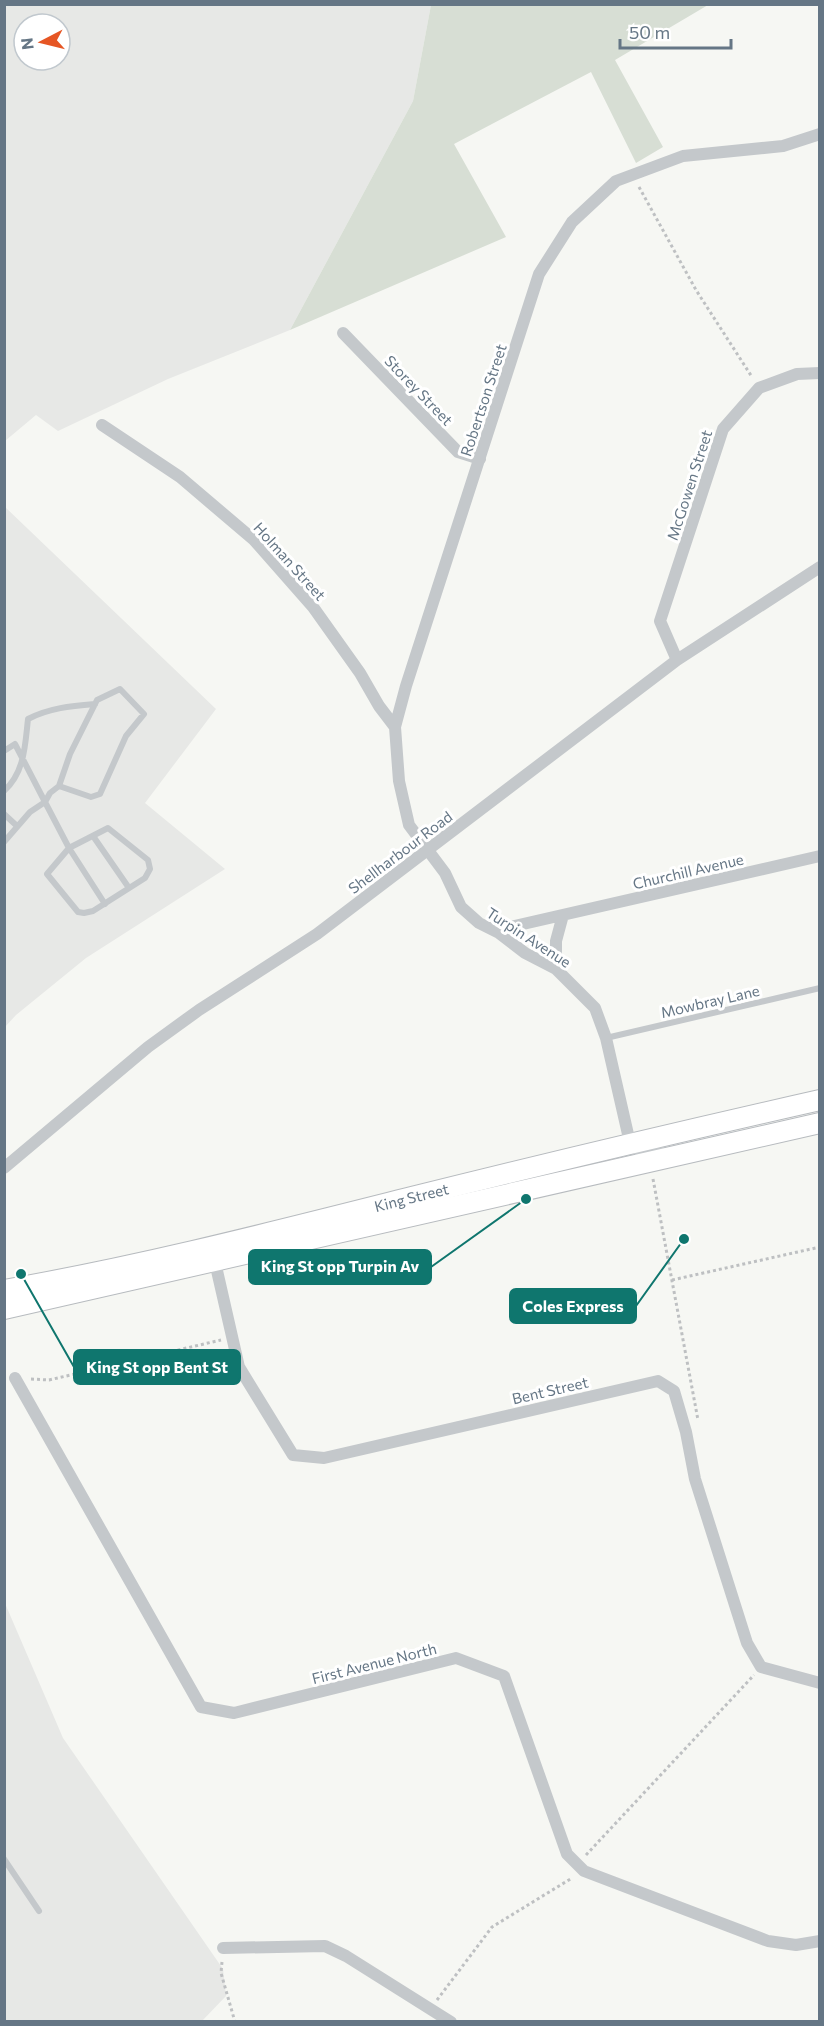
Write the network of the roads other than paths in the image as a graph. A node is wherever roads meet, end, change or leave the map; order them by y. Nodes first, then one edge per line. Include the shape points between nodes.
1 (819, 134) edge
2 (343, 333) dead end
3 (819, 373) edge
4 (102, 425) dead end
5 (480, 459) junction
6 (819, 567) edge
7 (677, 660) junction
8 (95, 705) junction
9 (395, 727) junction
10 (4, 750) edge
11 (23, 759) junction
12 (59, 786) junction
13 (4, 791) edge
14 (45, 802) junction
15 (4, 814) edge
16 (17, 826) junction
17 (93, 836) junction
18 (4, 842) edge
19 (69, 848) junction
20 (427, 851) junction
21 (819, 856) edge
22 (129, 888) junction
23 (105, 904) junction
24 (563, 915) junction
25 (499, 933) junction
26 (556, 969) junction
27 (819, 988) edge
28 (606, 1038) junction
29 (819, 1100) edge
30 (819, 1123) edge
31 (630, 1143) junction
32 (675, 1155) junction
33 (4, 1168) edge
34 (215, 1262) junction
35 (4, 1290) edge
36 (4, 1309) edge
37 (15, 1378) road end
38 (819, 1683) edge
39 (4, 1859) edge
40 (39, 1911) dead end
41 (819, 1941) edge
42 (223, 1948) road end
43 (451, 2022) edge

1 - 5 street, Robertson Street via 783,146 683,156 616,181 572,222 539,274
2 - 5 street, Storey Street via 458,452
3 - 7 street, McGowen Street via 797,374 759,388 723,429 660,621
4 - 9 street, Holman Street via 180,477 254,540 313,607
5 - 9 street, Robertson Street
6 - 7 street, Shellharbour Road
7 - 20 street, Shellharbour Road
8 - 11 lane via 56,709 28,719
8 - 12 lane
8 - 12 lane via 97,700 120,688 144,714 126,736 100,794 91,797
9 - 20 street, Robertson Street via 399,781 409,825
10 - 11 lane via 15,744
11 - 13 lane via 15,782
11 - 14 lane
12 - 14 lane
14 - 16 lane
14 - 19 lane
15 - 16 lane
16 - 18 lane
17 - 19 lane
17 - 22 lane
17 - 22 lane via 108,828 148,860 150,869 145,878
19 - 23 lane
19 - 23 lane via 47,874 78,912 93,911
20 - 25 street, Turpin Avenue via 445,873 461,907 479,923
20 - 33 street, Shellharbour Road via 317,934 148,1047
21 - 24 street, Churchill Avenue
22 - 23 lane
24 - 25 street, Churchill Avenue
24 - 26 street via 556,941
25 - 26 street, Turpin Avenue via 525,953
26 - 28 street, Turpin Avenue via 595,1008
27 - 28 lane, Mowbray Lane
28 - 31 street, Turpin Avenue
29 - 31 main road, King Street
30 - 32 main road, King Street
31 - 32 street via 648,1152
31 - 35 main road, King Street via 216,1246
32 - 34 main road, King Street
34 - 36 main road, King Street
34 - 38 street, Bent Street via 239,1367 293,1455 324,1458 658,1381 674,1391 695,1479 747,1643 761,1667
37 - 41 street, First Avenue North via 201,1707 234,1713 456,1658 504,1676 567,1854 580,1868 768,1941 796,1945
39 - 40 lane
42 - 43 street via 325,1946

